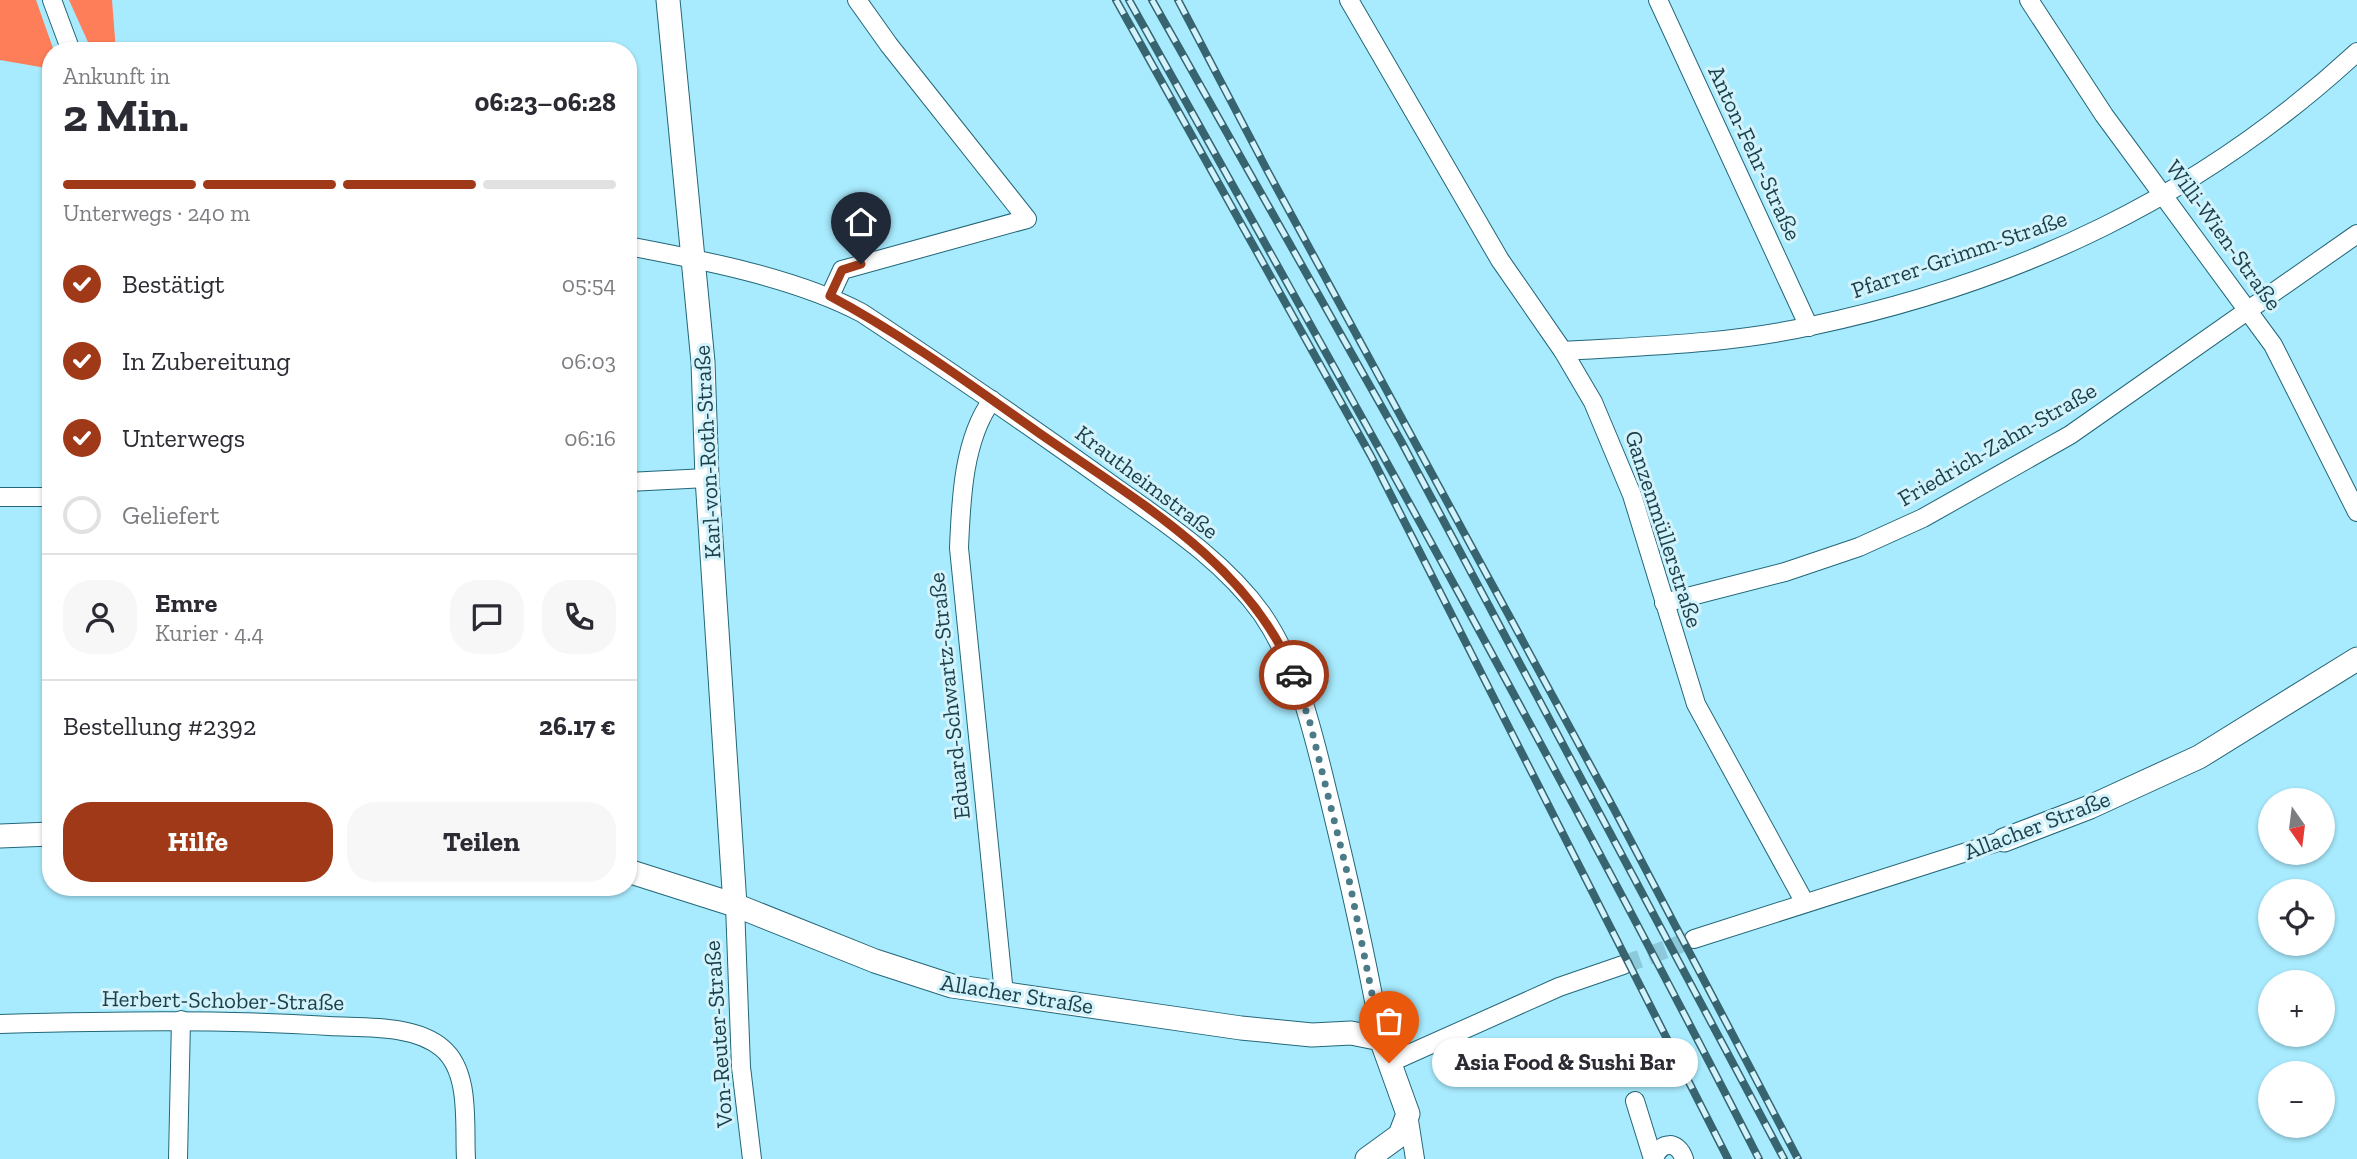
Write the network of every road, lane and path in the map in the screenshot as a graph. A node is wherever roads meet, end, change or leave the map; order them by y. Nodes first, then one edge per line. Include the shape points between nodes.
1 (52, 0) edge
2 (668, 0) edge
3 (857, 0) edge
4 (1658, 0) edge
5 (2029, 0) edge
6 (1354, 2) edge
7 (68, 42) edge
8 (2357, 52) edge
9 (2166, 196) junction
10 (2357, 234) edge
11 (637, 248) edge
12 (695, 259) junction
13 (830, 296) junction
14 (2249, 309) junction
15 (1809, 327) junction
16 (1563, 351) junction
17 (992, 400) junction
18 (707, 478) junction
19 (637, 482) edge
20 (42, 496) edge
21 (0, 497) edge
22 (2357, 512) edge
23 (1664, 603) junction
24 (2357, 659) edge
25 (42, 834) edge
26 (0, 836) edge
27 (2004, 840) joint
28 (637, 874) edge
29 (1805, 903) junction
30 (735, 905) junction
31 (1694, 939) tunnel mouth
32 (1623, 965) tunnel mouth
33 (1004, 994) junction
34 (181, 1020) junction
35 (0, 1024) edge
36 (1381, 1039) junction
37 (1389, 1063) junction
38 (1635, 1101) dead end
39 (1408, 1114) junction
40 (178, 1159) edge
41 (466, 1159) edge
42 (752, 1159) edge
43 (1367, 1159) edge
44 (1415, 1159) edge
45 (1654, 1159) edge
46 (1684, 1159) edge

1 - 7 street
2 - 12 street, Karl-von-Roth-Straße
3 - 13 street via 1027,219 842,270
4 - 15 street, Anton-Fehr-Straße
5 - 9 street, Willi-Wien-Straße via 2104,115
6 - 16 street, Ganzenmüllerstraße via 1500,260
8 - 9 street, Pfarrer-Grimm-Straße via 2269,127
9 - 14 street, Willi-Wien-Straße
9 - 15 street, Pfarrer-Grimm-Straße via 2063,248 1914,300
10 - 14 street, Friedrich-Zahn-Straße
11 - 12 street, Krautheimstraße
12 - 13 street, Krautheimstraße
12 - 18 street, Karl-von-Roth-Straße
13 - 17 street, Krautheimstraße
14 - 22 street, Willi-Wien-Straße via 2273,345
14 - 23 street, Friedrich-Zahn-Straße via 2070,435 1923,518 1859,548
15 - 16 street, Pfarrer-Grimm-Straße via 1679,344
16 - 23 street, Ganzenmüllerstraße via 1615,451
17 - 33 street, Eduard-Schwartz-Straße via 979,419 961,499 959,548
17 - 36 street, Krautheimstraße via 1195,544 1261,614 1287,659 1310,723 1350,884
18 - 19 street
18 - 30 street, Karl-von-Roth-Straße
20 - 21 street
23 - 29 street, Ganzenmüllerstraße via 1696,704
24 - 27 street, Allacher Straße via 2199,757
25 - 26 street
27 - 29 street, Allacher Straße
28 - 30 street, Allacher Straße
29 - 31 street, Allacher Straße
30 - 33 street, Allacher Straße via 917,976
30 - 42 street, Von-Reuter-Straße via 741,1067
32 - 37 street via 1559,987
33 - 36 street, Allacher Straße via 1241,1028 1312,1035 1351,1033
34 - 35 street, Herbert-Schober-Straße
34 - 40 street
34 - 41 street, Herbert-Schober-Straße via 392,1030 442,1047 459,1072
36 - 37 street
37 - 39 street
38 - 45 street
39 - 43 street via 1400,1135
39 - 44 street
45 - 46 street via 1657,1150 1672,1145

